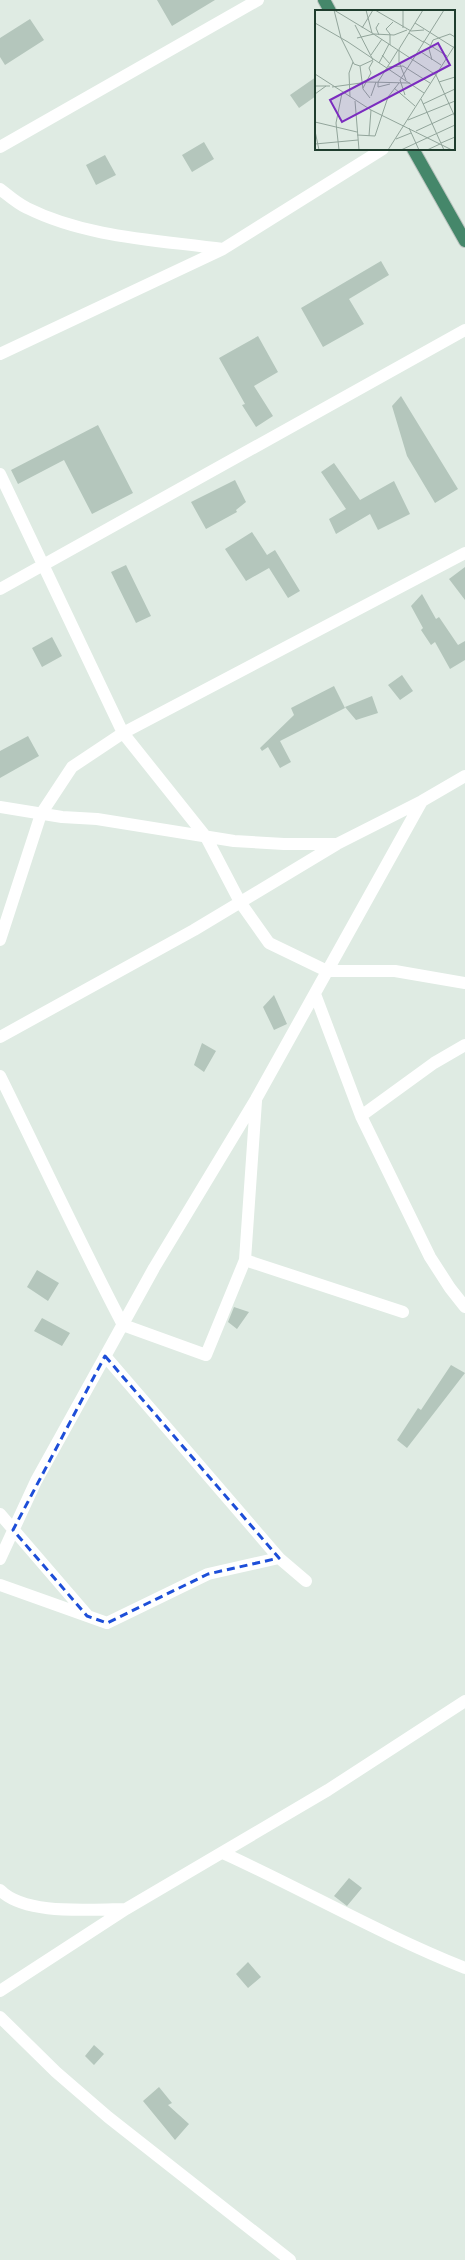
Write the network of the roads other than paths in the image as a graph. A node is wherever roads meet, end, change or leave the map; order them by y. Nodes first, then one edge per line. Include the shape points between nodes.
1 (258, 0) edge
2 (324, 0) edge
3 (329, 10) edge
4 (0, 147) edge
5 (380, 150) edge
6 (415, 150) edge
7 (0, 189) edge
8 (465, 241) edge
9 (223, 249) junction
10 (465, 330) edge
11 (0, 354) edge
12 (0, 474) edge
13 (465, 553) edge
14 (42, 565) junction
15 (0, 589) edge
16 (123, 733) junction
17 (465, 776) edge
18 (422, 801) junction
19 (0, 807) edge
20 (41, 814) junction
21 (206, 836) junction
22 (337, 844) junction
23 (240, 902) junction
24 (0, 940) edge
25 (327, 971) junction
26 (465, 982) edge
27 (315, 994) junction
28 (0, 1038) edge
29 (465, 1045) edge
30 (0, 1076) edge
31 (256, 1099) junction
32 (361, 1116) junction
33 (245, 1260) junction
34 (465, 1307) edge
35 (403, 1312) dead end
36 (123, 1325) junction
37 (106, 1356) junction
38 (0, 1514) edge
39 (13, 1530) junction
40 (279, 1558) junction
41 (0, 1559) edge
42 (306, 1581) dead end
43 (0, 1585) edge
44 (87, 1616) junction
45 (465, 1701) edge
46 (223, 1853) junction
47 (0, 1890) edge
48 (126, 1909) junction
49 (465, 1968) edge
50 (0, 1991) edge
51 (0, 2017) edge
52 (290, 2260) edge

1 - 4 street
2 - 3 highway
5 - 9 street
6 - 8 highway
7 - 9 street via 27,208 69,224
9 - 11 street
10 - 14 street
12 - 14 street
13 - 16 street
14 - 15 street
14 - 16 street
16 - 20 street via 72,767
16 - 21 street
17 - 18 street
18 - 22 street
18 - 25 street
19 - 20 street
20 - 21 street via 97,819
20 - 24 street
21 - 22 street via 284,844
21 - 23 street
22 - 23 street
23 - 25 street via 269,943
23 - 28 street
25 - 26 street via 395,971
25 - 27 street
27 - 31 street
27 - 32 street
29 - 32 street via 434,1063
30 - 36 street via 57,1190 81,1246
31 - 33 street
31 - 36 street via 154,1268
32 - 34 street via 430,1257
33 - 35 street
33 - 36 street via 206,1355
36 - 37 street
37 - 39 street via 36,1481
37 - 40 street
38 - 39 street
39 - 41 street
39 - 44 street
40 - 42 street
40 - 44 street via 208,1574 107,1623
43 - 44 street
45 - 46 street via 328,1790
46 - 48 street
46 - 49 street via 435,1956
47 - 48 street via 15,1901 37,1906
48 - 50 street
51 - 52 street via 56,2072 108,2117

